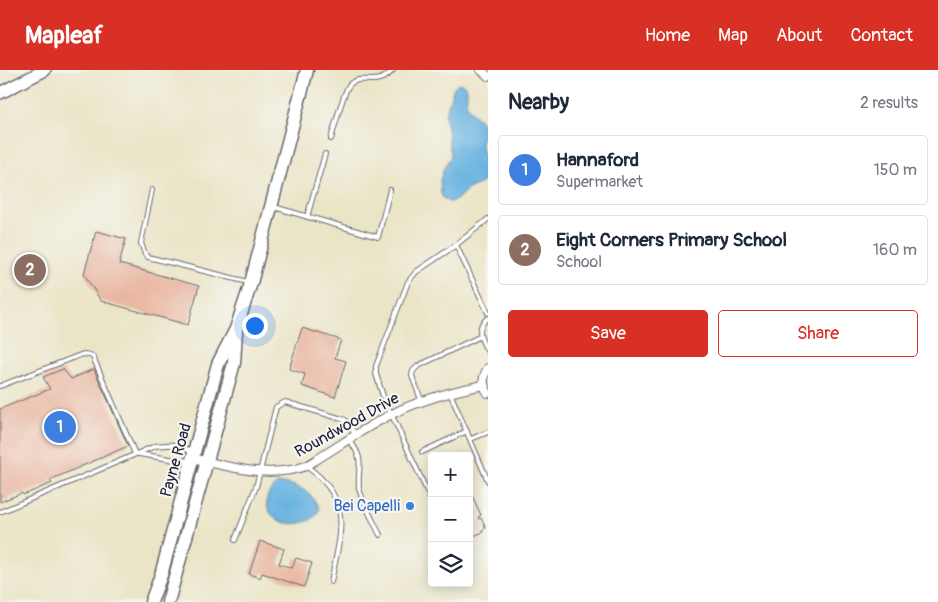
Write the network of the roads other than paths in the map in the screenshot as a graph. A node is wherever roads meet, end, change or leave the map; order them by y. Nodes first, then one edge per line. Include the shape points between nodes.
1 (45, 70) edge
2 (307, 70) edge
3 (393, 70) edge
4 (481, 70) edge
5 (488, 76) edge
6 (0, 93) edge
7 (331, 139) dead end
8 (324, 154) dead end
9 (152, 190) dead end
10 (390, 190) dead end
11 (272, 207) junction
12 (307, 217) junction
13 (488, 219) edge
14 (456, 245) junction
15 (250, 282) junction
16 (488, 313) edge
17 (488, 318) edge
18 (236, 329) junction
19 (480, 337) junction
20 (488, 352) edge
21 (488, 368) edge
22 (484, 385) junction
23 (0, 386) edge
24 (488, 393) edge
25 (450, 394) junction
26 (422, 402) junction
27 (392, 414) junction
28 (467, 431) junction
29 (488, 432) edge
30 (352, 437) junction
31 (471, 439) junction
32 (422, 452) dead end
33 (137, 454) junction
34 (193, 458) junction
35 (207, 461) junction
36 (306, 466) junction
37 (260, 472) junction
38 (488, 481) edge
39 (430, 497) edge
40 (0, 512) edge
41 (380, 535) dead end
42 (235, 540) dead end
43 (332, 582) dead end
44 (151, 602) edge
45 (168, 602) edge

1 - 6 street
2 - 11 main road, Payne Road
3 - 7 lane via 377,81 356,80 350,84
4 - 5 street
8 - 12 lane
9 - 15 lane via 141,243 148,257
10 - 12 lane via 378,237
11 - 12 lane
11 - 15 main road, Payne Road
13 - 14 lane
14 - 16 lane
14 - 27 lane via 416,272 408,282 396,311 376,366 378,383
15 - 18 main road, Payne Road
17 - 19 lane via 479,331
18 - 34 main road, Payne Road via 218,364
18 - 35 main road, Payne Road via 234,363
19 - 20 lane
19 - 26 lane via 414,371 412,376
21 - 22 street
22 - 24 street
22 - 25 street, Roundwood Drive
23 - 33 lane via 90,354
25 - 26 street, Roundwood Drive
25 - 28 lane
26 - 27 street, Roundwood Drive
27 - 30 street, Roundwood Drive
27 - 39 lane
28 - 31 lane
28 - 32 lane
29 - 31 lane
30 - 36 street, Roundwood Drive
30 - 37 lane via 345,420 285,402 276,407
30 - 41 lane via 360,457 359,489
31 - 38 lane
33 - 34 lane via 182,462
33 - 34 lane via 155,446 168,445 186,448
33 - 40 lane
34 - 35 street, Roundwood Drive
34 - 44 main road, Payne Road
35 - 37 street, Roundwood Drive
35 - 45 main road, Payne Road
36 - 37 street, Roundwood Drive
36 - 43 lane via 327,483 339,506 342,525
37 - 42 lane

